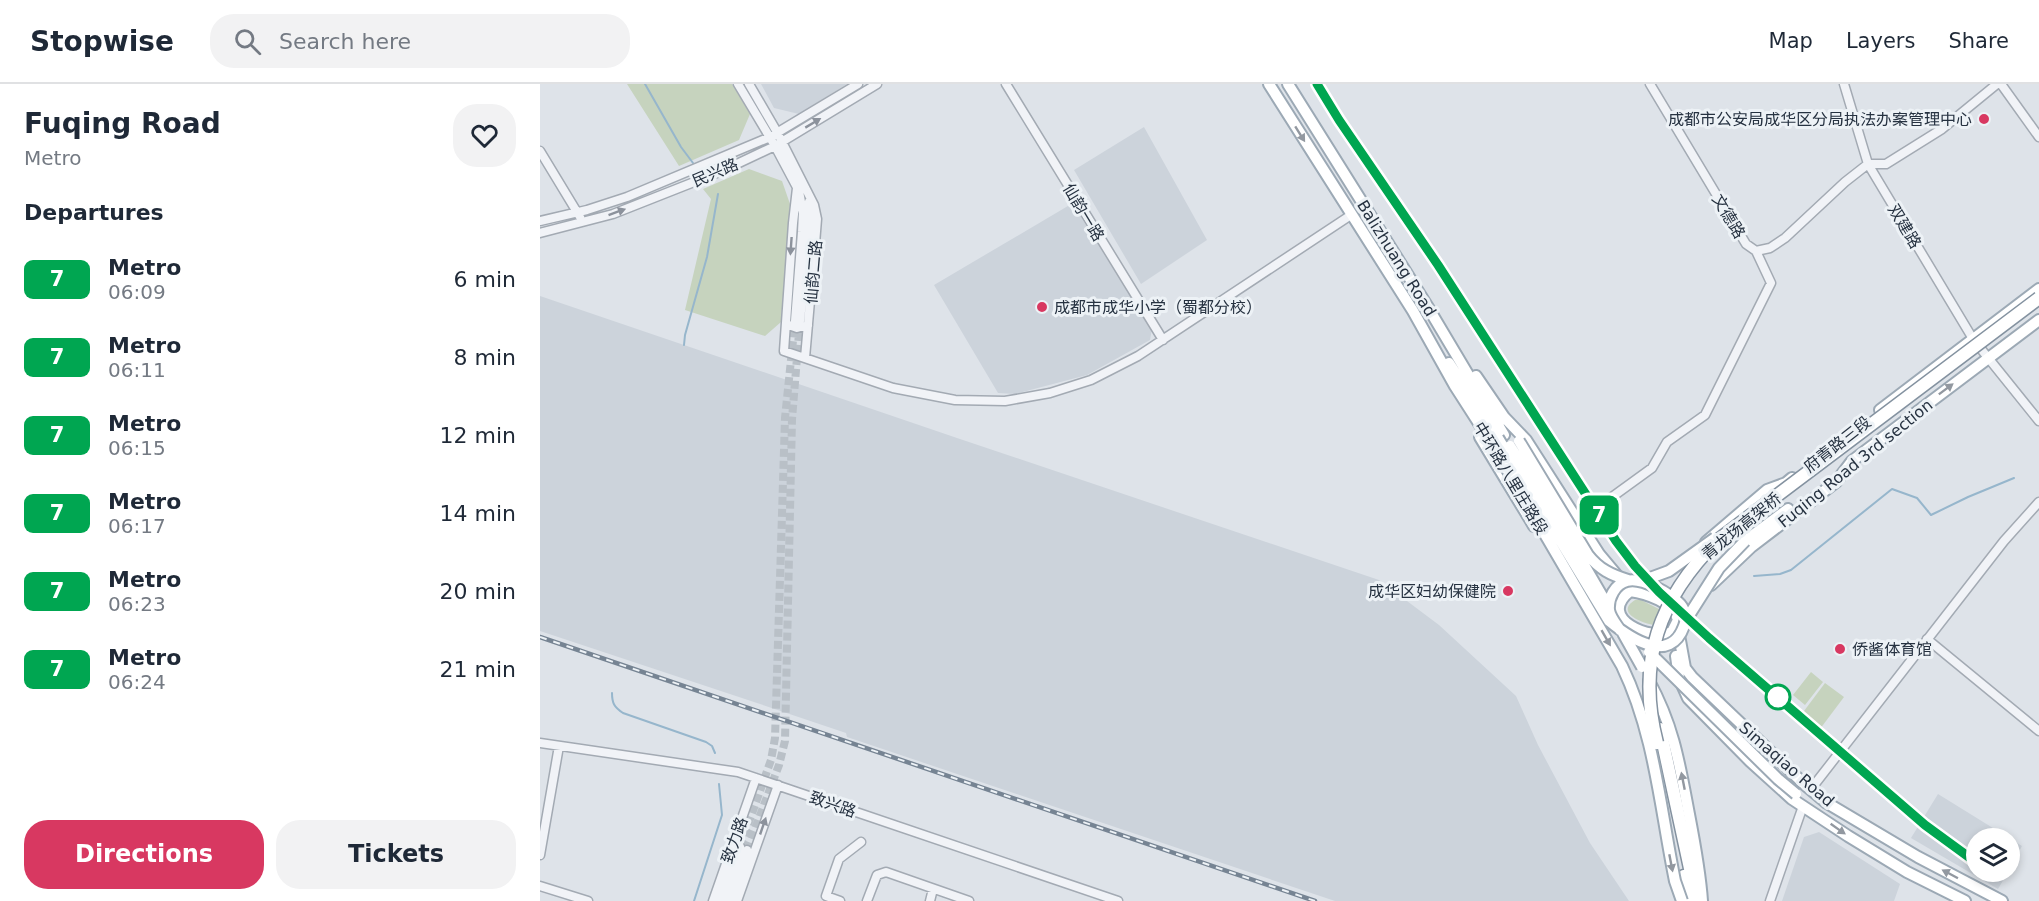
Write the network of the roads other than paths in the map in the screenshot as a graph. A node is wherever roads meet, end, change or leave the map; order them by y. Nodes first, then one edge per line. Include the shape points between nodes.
1 (738, 84) edge
2 (749, 84) edge
3 (858, 84) edge
4 (878, 84) edge
5 (1006, 84) edge
6 (1269, 84) edge
7 (1288, 84) edge
8 (1650, 84) edge
9 (1844, 84) edge
10 (1999, 84) edge
11 (774, 135) junction
12 (2039, 137) edge
13 (779, 144) junction
14 (540, 151) edge
15 (1868, 164) junction
16 (802, 188) junction
17 (578, 213) junction
18 (1351, 215) junction
19 (540, 221) edge
20 (583, 222) junction
21 (540, 233) edge
22 (1756, 251) junction
23 (2039, 289) edge
24 (2039, 298) edge
25 (2039, 306) edge
26 (1429, 309) junction
27 (1413, 311) junction
28 (2039, 320) edge
29 (797, 323) junction
30 (1973, 339) junction
31 (1162, 340) junction
32 (805, 358) junction
33 (1988, 358) junction
34 (1455, 386) junction
35 (1502, 415) junction
36 (2039, 421) edge
37 (1498, 438) junction
38 (1852, 461) junction
39 (1786, 483) junction
40 (2039, 502) edge
41 (1581, 526) junction
42 (1642, 582) junction
43 (1629, 586) junction
44 (1623, 626) junction
45 (1678, 626) junction
46 (1927, 639) junction
47 (1636, 640) junction
48 (2039, 731) edge
49 (540, 743) edge
50 (559, 746) junction
51 (756, 778) junction
52 (778, 785) junction
53 (1803, 790) junction
54 (1803, 806) junction
55 (1818, 815) junction
56 (861, 842) dead end
57 (743, 849) junction
58 (540, 855) edge
59 (540, 886) edge
60 (933, 889) junction
61 (825, 899) edge
62 (588, 901) edge
63 (713, 901) edge
64 (721, 901) edge
65 (729, 901) edge
66 (737, 901) edge
67 (840, 901) edge
68 (867, 901) edge
69 (930, 901) edge
70 (969, 901) edge
71 (1117, 901) edge
72 (1682, 901) edge
73 (1688, 901) edge
74 (1699, 901) edge
75 (1770, 901) edge
76 (1965, 901) edge
77 (2002, 901) edge

1 - 11 street, 仙韵二路
2 - 11 street, 仙韵二路
3 - 11 street, 民兴路
13 -> 4 street, 民兴路
5 - 31 street, 仙韵一路
6 -> 18 main road, 中环路八里庄路段
7 - 26 main road, Balizhuang Road
8 - 22 street, 文德路 via 1746,244
9 - 15 street, 双建路
10 - 12 street
10 - 15 street via 1942,129 1886,164
11 - 13 street, 仙韵二路
11 - 17 street, 民兴路 via 627,197
13 - 16 street, 仙韵二路
20 -> 13 street, 民兴路 via 722,171
14 - 17 street
15 - 22 street, 文德路 via 1785,238
15 - 30 street, 双建路
16 - 29 street, 仙韵二路
16 - 29 street, 仙韵二路 via 814,205 817,219
17 - 19 street, 民兴路
17 - 20 street
18 - 27 main road, 中环路八里庄路段
18 - 31 street
20 - 21 street, 民兴路
22 - 41 street via 1771,283 1705,415 1667,442 1652,468 1590,513
23 - 30 main road, 府青路三段
24 - 73 highway, 青龙场高架桥, bridge via 1718,540 1680,585 1654,642 1648,699
25 - 74 highway, 青龙场高架桥, bridge via 1721,545 1681,595 1659,655 1656,693 1662,743
26 - 35 main road
26 - 37 main road, Balizhuang Road
27 - 34 main road, 中环路八里庄路段
27 - 37 main road
28 - 33 main road, Fuqing Road 3rd section
29 - 32 street, 仙韵二路
29 - 32 street, 仙韵二路 via 784,351
30 - 33 street, 双建路
30 - 39 main road, 府青路三段
31 - 32 street via 1091,380 1005,401 955,400 893,388
33 - 36 street, 双建路
38 -> 33 main road, Fuqing Road 3rd section
34 - 37 main road, 中环路八里庄路段
34 - 44 main road via 1463,409 1574,591
35 - 41 main road via 1526,440
35 - 43 main road, bridge via 1588,555 1605,572
37 - 44 main road, bridge via 1607,617
37 -> 72 main road, 中环路八里庄路段, bridge via 1634,689 1649,738 1673,872
74 -> 37 main road, 中环路八里庄路段, bridge via 1699,866 1679,758 1662,704 1593,579
38 - 45 main road, Fuqing Road 3rd section via 1836,482 1751,547
38 - 45 main road, bridge via 1745,541 1719,568
39 - 42 main road, bridge via 1680,563
39 - 43 main road, 府青路三段 via 1767,490 1676,564
40 - 46 street
41 - 43 main road via 1599,554
42 - 43 main road, bridge
42 - 45 main road, bridge via 1669,594 1683,608
43 - 44 main road, 府青路三段, bridge via 1618,586 1610,599 1609,611
43 - 45 main road via 1665,604
44 - 45 main road via 1656,635
44 - 47 main road, bridge
45 - 47 main road, bridge via 1672,645
45 - 53 main road via 1681,666 1689,682
45 - 54 main road, Simaqiao Road via 1679,678 1688,698 1750,761
46 - 48 street
46 - 53 street
47 - 53 main road, bridge via 1770,771
49 - 50 street, 致兴路
50 - 51 street, 致兴路 via 738,772
50 - 58 street
51 - 52 street, 致兴路
51 - 57 street, 致力路
57 -> 52 street, 致力路
52 - 71 street, 致兴路
53 - 55 main road
77 -> 53 main road, Simaqiao Road
54 - 55 main road, Simaqiao Road
54 - 75 street
55 -> 76 main road, Simaqiao Road via 1907,872
56 - 61 street via 839,859
57 - 63 street, 致力路
57 - 64 street, 致力路
57 - 65 street, 致力路
57 - 66 street, 致力路
59 - 62 street
60 - 68 street via 886,872 877,875
60 - 69 street
60 - 70 street
61 - 67 street

